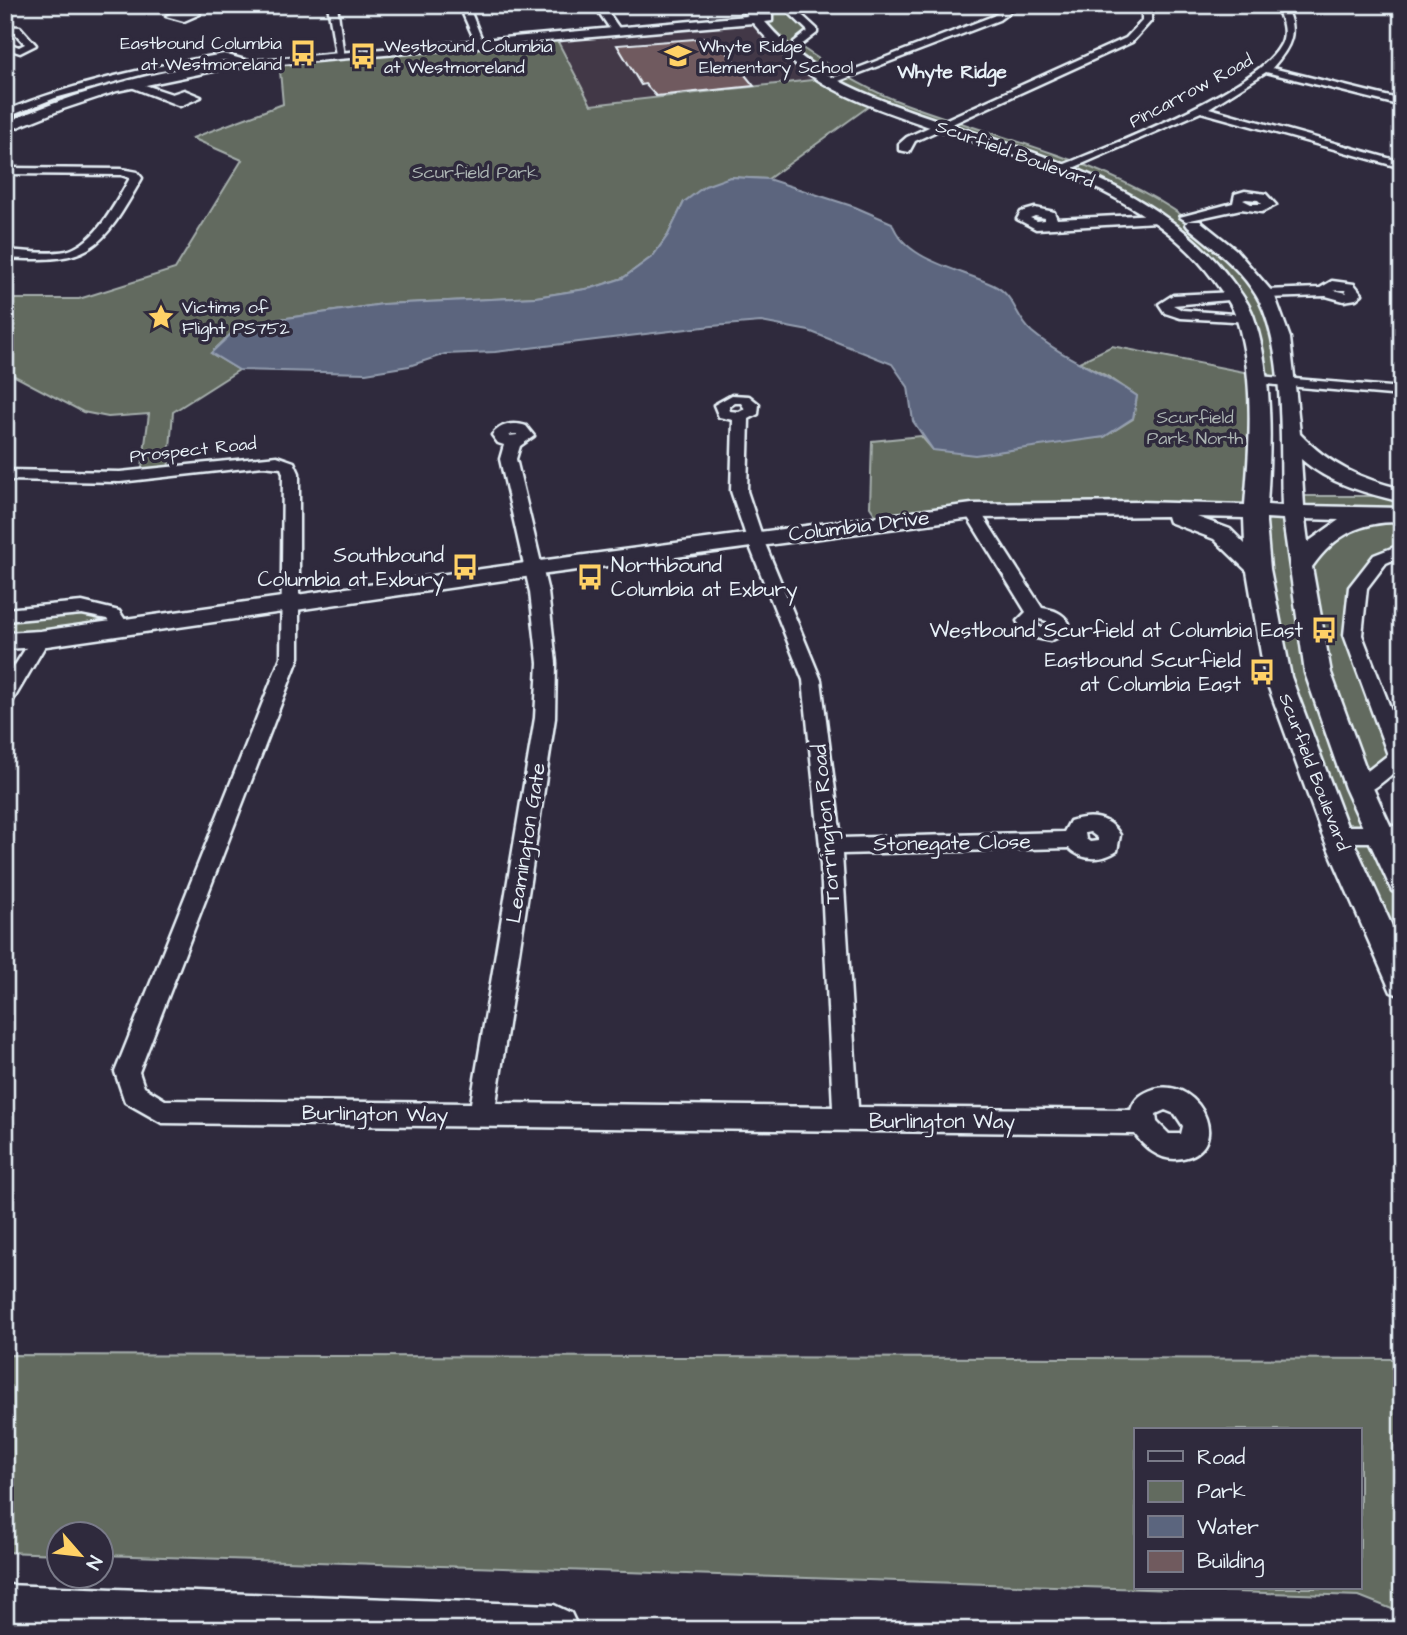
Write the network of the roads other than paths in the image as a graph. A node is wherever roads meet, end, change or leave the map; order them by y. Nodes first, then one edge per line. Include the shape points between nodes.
1 (332, 5) edge
2 (463, 5) edge
3 (598, 5) edge
4 (730, 5) edge
5 (761, 5) edge
6 (785, 5) edge
7 (1014, 5) edge
8 (1146, 5) edge
9 (1279, 5) edge
10 (748, 11) edge
11 (5, 29) edge
12 (616, 30) junction
13 (785, 31) junction
14 (481, 43) junction
15 (5, 46) edge
16 (341, 55) junction
17 (250, 63) junction
18 (1268, 69) junction
19 (846, 77) junction
20 (827, 82) junction
21 (130, 83) junction
22 (170, 97) dead end
23 (1402, 103) edge
24 (1199, 108) junction
25 (5, 115) edge
26 (946, 123) junction
27 (5, 128) edge
28 (913, 154) dead end
29 (1402, 165) edge
30 (1070, 166) junction
31 (5, 171) edge
32 (1241, 205) dead end
33 (1185, 217) junction
34 (1157, 218) junction
35 (1052, 222) dead end
36 (5, 254) edge
37 (1328, 292) dead end
38 (1265, 294) junction
39 (1234, 296) junction
40 (1246, 319) junction
41 (1258, 380) junction
42 (1287, 383) junction
43 (1402, 392) edge
44 (741, 417) dead end
45 (1291, 437) junction
46 (513, 442) dead end
47 (5, 475) edge
48 (1402, 496) edge
49 (1257, 503) junction
50 (1294, 504) junction
51 (1140, 509) junction
52 (972, 511) junction
53 (1393, 515) edge
54 (755, 539) junction
55 (1402, 549) edge
56 (1300, 568) junction
57 (532, 569) junction
58 (1258, 569) junction
59 (290, 603) junction
60 (1036, 613) dead end
61 (5, 615) edge
62 (121, 627) junction
63 (40, 639) junction
64 (5, 641) edge
65 (5, 697) edge
66 (1359, 788) junction
67 (1336, 834) junction
68 (1390, 834) edge
69 (1074, 840) dead end
70 (831, 846) junction
71 (1402, 883) edge
72 (1402, 983) edge
73 (481, 1116) junction
74 (846, 1120) junction
75 (1143, 1122) dead end
76 (5, 1609) edge
77 (554, 1630) edge

1 - 16 street
2 - 14 street
3 - 12 street
4 - 10 street
5 - 13 street, Scurfield Boulevard
6 - 13 street via 814,31
7 - 19 street via 996,18
8 - 26 street via 1148,20 1129,40
9 - 18 street, Pincarrow Road via 1288,22 1288,42
10 - 12 street
10 - 13 street
10 - 20 street, Scurfield Boulevard via 779,46
11 - 15 street via 17,29 31,45 20,50
12 - 14 street
13 - 19 street, Scurfield Boulevard
14 - 16 street
16 - 17 street
17 - 21 street
17 - 25 street via 224,57 143,71 51,96
18 - 23 street
18 - 24 street, Pincarrow Road
19 - 20 street
19 - 26 street, Scurfield Boulevard
20 - 26 street, Scurfield Boulevard via 866,101
21 - 22 street
21 - 27 street via 69,101
24 - 29 street
24 - 30 street, Pincarrow Road
26 - 28 street via 905,144
26 - 30 street, Scurfield Boulevard
30 - 33 street, Scurfield Boulevard via 1134,187
30 - 34 street, Scurfield Boulevard
31 - 36 street via 121,172 136,178 88,245 76,252
32 - 33 street
33 - 38 street, Scurfield Boulevard via 1229,253
34 - 35 street
34 - 39 street, Scurfield Boulevard via 1205,257
37 - 38 street
38 - 42 street, Scurfield Boulevard via 1281,338
39 - 40 street, Scurfield Boulevard
39 - 40 street via 1173,299 1166,304 1180,314
40 - 41 street, Scurfield Boulevard
41 - 42 street
41 - 49 street, Scurfield Boulevard
42 - 43 street
42 - 45 street, Scurfield Boulevard
44 - 54 street, Torrington Road via 739,491
45 - 48 street via 1327,471
45 - 50 street, Scurfield Boulevard
46 - 57 street, Leamington Gate via 508,458
47 - 59 street, Prospect Road via 120,477 263,461 288,465
48 - 50 street, Columbia Drive
49 - 50 street, Columbia Drive
49 - 51 street, Columbia Drive
49 - 52 street, Columbia Drive via 1132,490 994,503
49 - 58 street, Scurfield Boulevard
50 - 53 street, Columbia Drive
50 - 56 street, Scurfield Boulevard
51 - 52 street, Columbia Drive
51 - 58 street via 1222,534
52 - 54 street, Columbia Drive
52 - 60 street
53 - 56 street via 1353,522 1333,531
54 - 57 street, Columbia Drive
54 - 70 street, Torrington Road via 812,680
55 - 66 street, Scurfield Boulevard via 1380,559 1358,587 1353,635 1399,757
56 - 66 street, Scurfield Boulevard via 1318,673
57 - 59 street, Columbia Drive
57 - 73 street, Leamington Gate via 547,663 545,718
58 - 67 street, Scurfield Boulevard via 1278,677
59 - 62 street, Columbia Drive
59 - 73 street, Burlington Way via 290,657 127,1072 134,1094 162,1111
61 - 62 street via 82,608 113,615
62 - 63 street, Columbia Drive
63 - 64 street, Columbia Drive
63 - 65 street
66 - 68 street, Scurfield Boulevard
67 - 68 street
67 - 72 street, Scurfield Boulevard
68 - 71 street, Scurfield Boulevard
69 - 70 street, Stonegate Close
70 - 74 street, Torrington Road
73 - 74 street, Burlington Way
74 - 75 street, Burlington Way
76 - 77 main road

